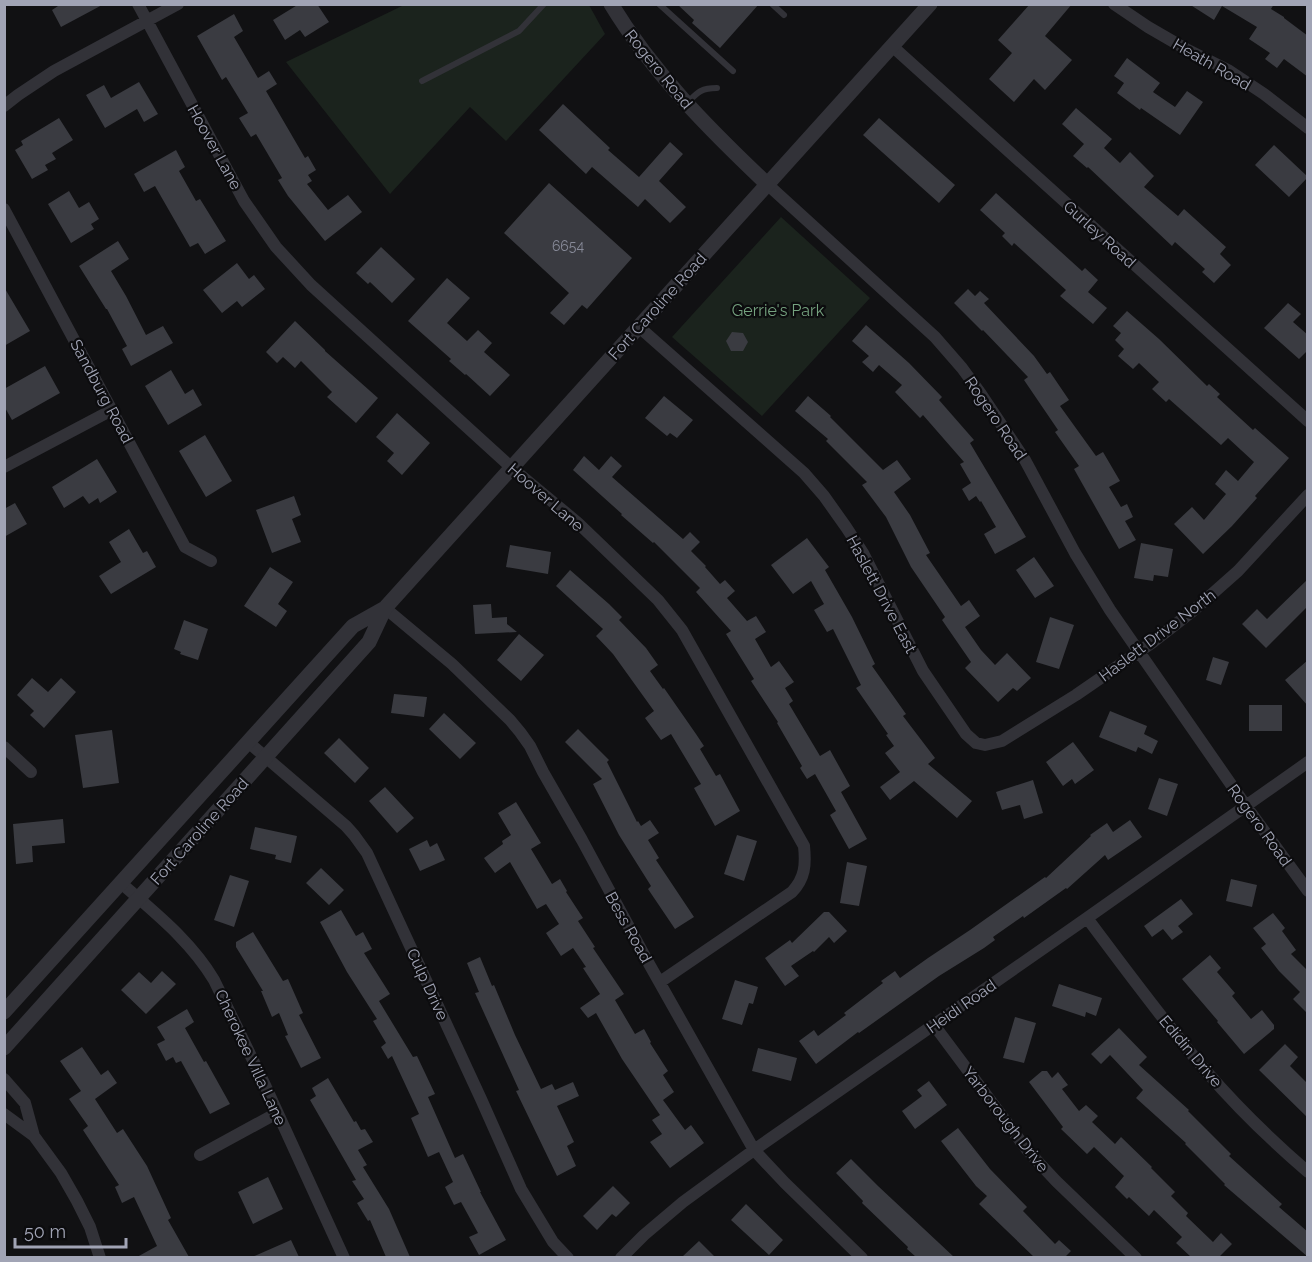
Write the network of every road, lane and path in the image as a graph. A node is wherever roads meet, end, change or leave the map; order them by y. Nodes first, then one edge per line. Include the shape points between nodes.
1 (138, 4) edge
2 (178, 4) edge
3 (544, 4) edge
4 (611, 4) edge
5 (659, 4) edge
6 (772, 4) edge
7 (930, 4) edge
8 (1114, 4) edge
9 (784, 15) dead end
10 (146, 21) junction
11 (892, 46) junction
12 (733, 71) dead end
13 (422, 81) dead end
14 (717, 88) dead end
15 (686, 104) junction
16 (4, 106) edge
17 (1308, 128) edge
18 (767, 184) junction
19 (4, 208) edge
20 (639, 327) junction
21 (112, 410) junction
22 (1308, 422) edge
23 (4, 467) edge
24 (512, 468) junction
25 (1308, 495) edge
26 (211, 561) dead end
27 (385, 608) junction
28 (1139, 651) junction
29 (248, 742) junction
30 (985, 745) joint
31 (4, 747) edge
32 (265, 758) junction
33 (1308, 762) edge
34 (31, 772) dead end
35 (1246, 806) junction
36 (121, 883) junction
37 (1308, 891) edge
38 (139, 898) junction
39 (1087, 918) junction
40 (660, 982) junction
41 (4, 1012) edge
42 (934, 1025) junction
43 (4, 1048) edge
44 (4, 1079) edge
45 (278, 1113) junction
46 (4, 1114) edge
47 (34, 1136) junction
48 (754, 1149) junction
49 (200, 1155) dead end
50 (1308, 1172) edge
51 (100, 1257) edge
52 (344, 1257) edge
53 (568, 1257) edge
54 (621, 1257) edge
55 (862, 1257) edge
56 (1136, 1257) edge

1 - 10 street, Hoover Lane
2 - 10 street
3 - 13 lane via 519,31
4 - 15 street, Rogero Road
5 - 12 lane
6 - 9 lane
7 - 11 street, Fort Caroline Road
8 - 17 street, Heath Road via 1186,50 1228,70
10 - 16 street via 54,71
10 - 24 street, Hoover Lane via 244,201 276,247 311,285
11 - 18 street, Fort Caroline Road
11 - 22 street, Gurley Road
14 - 15 lane via 705,88
15 - 18 street, Rogero Road
18 - 20 street, Fort Caroline Road
18 - 28 street, Rogero Road via 935,337 962,368 1024,460 1074,553
19 - 21 street, Sandburg Road
20 - 24 street, Fort Caroline Road
20 - 30 street, Haslett Drive East via 804,473 824,496 863,553 923,671 966,734
21 - 23 street
21 - 26 street, Sandburg Road via 185,547
24 - 27 street, Fort Caroline Road
24 - 40 street, Hoover Lane via 578,523 674,618 804,846 805,870 792,892
25 - 28 street, Haslett Drive North via 1238,571
27 - 29 street, Fort Caroline Road via 353,626
27 - 32 street, Fort Caroline Road via 369,642
27 - 40 street, Bess Road via 452,664 520,732
28 - 30 street, Haslett Drive North via 1002,741
28 - 35 street, Rogero Road
29 - 32 street, Culp Drive
29 - 36 street, Fort Caroline Road
31 - 34 street
32 - 38 street, Fort Caroline Road
32 - 53 street, Culp Drive via 346,826 367,854 521,1189 553,1242
33 - 35 street, Heidi Road
35 - 37 street, Rogero Road
35 - 39 street, Heidi Road
36 - 38 street, Cherokee Villa Lane
36 - 41 street, Fort Caroline Road
38 - 43 street, Fort Caroline Road
38 - 45 street, Cherokee Villa Lane via 185,940 207,968
39 - 42 street, Heidi Road
39 - 50 street, Edidin Drive via 1207,1072 1270,1139
40 - 48 street, Bess Road
42 - 48 street, Heidi Road
42 - 56 street, Yarborough Drive via 1028,1150
44 - 47 street via 25,1103
45 - 49 street
45 - 52 street, Cherokee Villa Lane
46 - 47 street
47 - 51 street via 77,1200
48 - 54 street, Heidi Road via 683,1202
48 - 55 street, Bess Road

